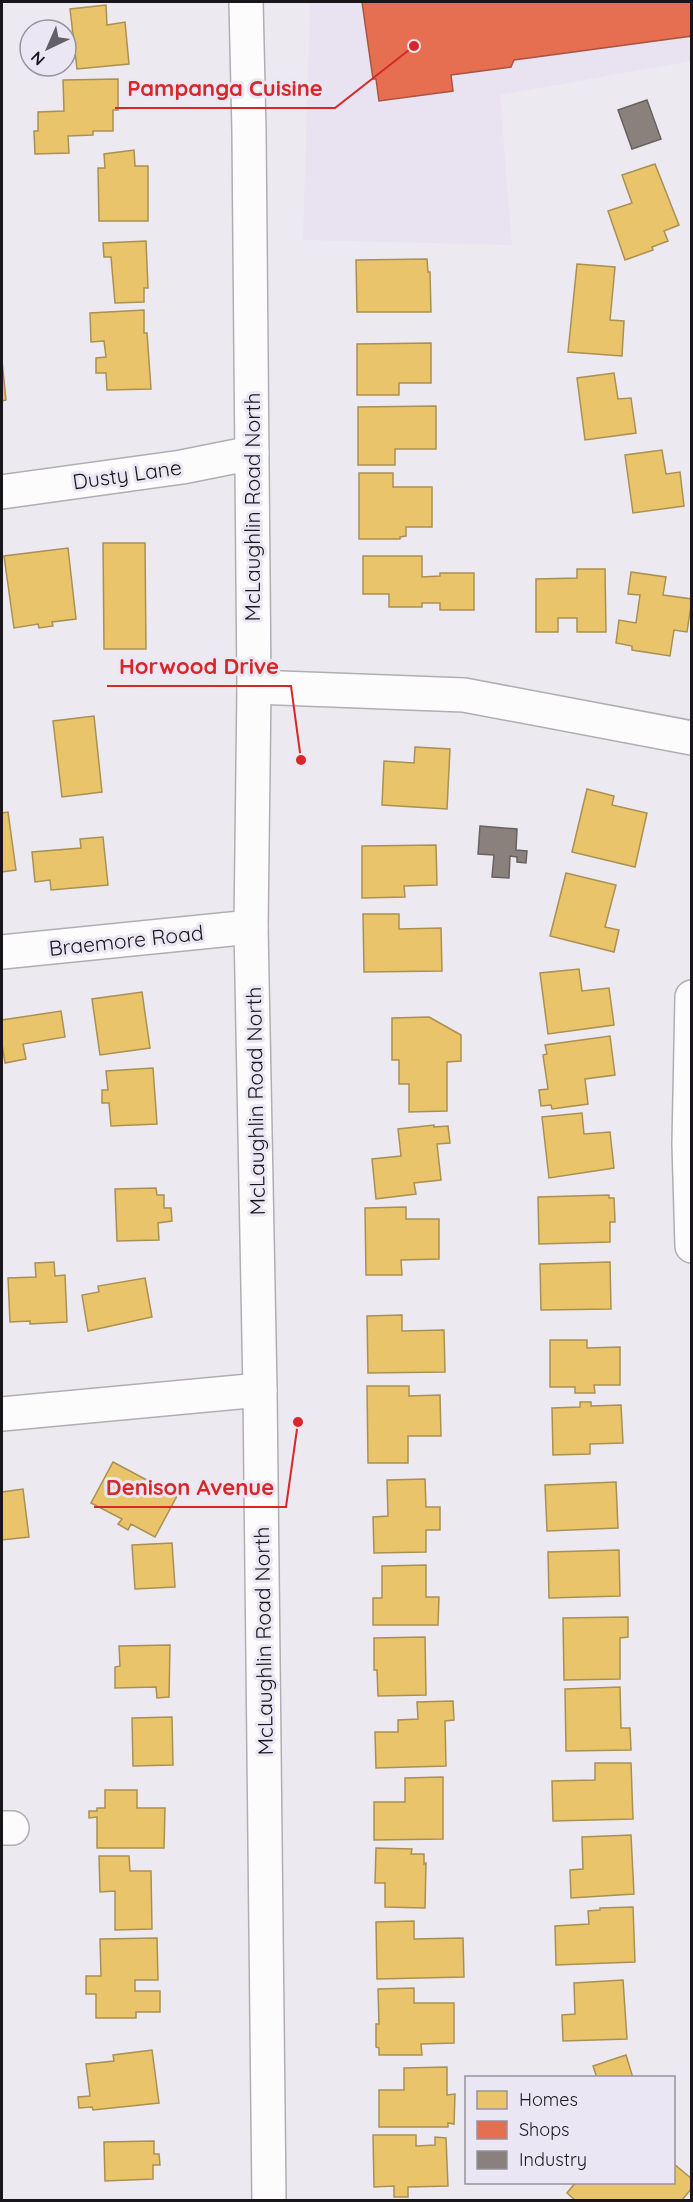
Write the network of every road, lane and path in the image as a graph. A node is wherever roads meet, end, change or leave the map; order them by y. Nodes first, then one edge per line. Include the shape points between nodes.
1 (246, 2) edge
2 (252, 453) junction
3 (2, 492) edge
4 (254, 687) junction
5 (692, 738) edge
6 (251, 927) junction
7 (2, 952) edge
8 (692, 997) edge
9 (691, 1162) edge
10 (692, 1246) edge
11 (260, 1390) junction
12 (2, 1414) edge
13 (269, 2200) edge

1 - 2 main road, McLaughlin Road North
2 - 3 main road, Dusty Lane
2 - 4 main road, McLaughlin Road North
4 - 5 main road via 464,695
4 - 6 main road, McLaughlin Road North
6 - 7 main road, Braemore Road
6 - 11 main road, McLaughlin Road North
8 - 9 main road
9 - 10 main road
11 - 12 main road
11 - 13 main road, McLaughlin Road North

